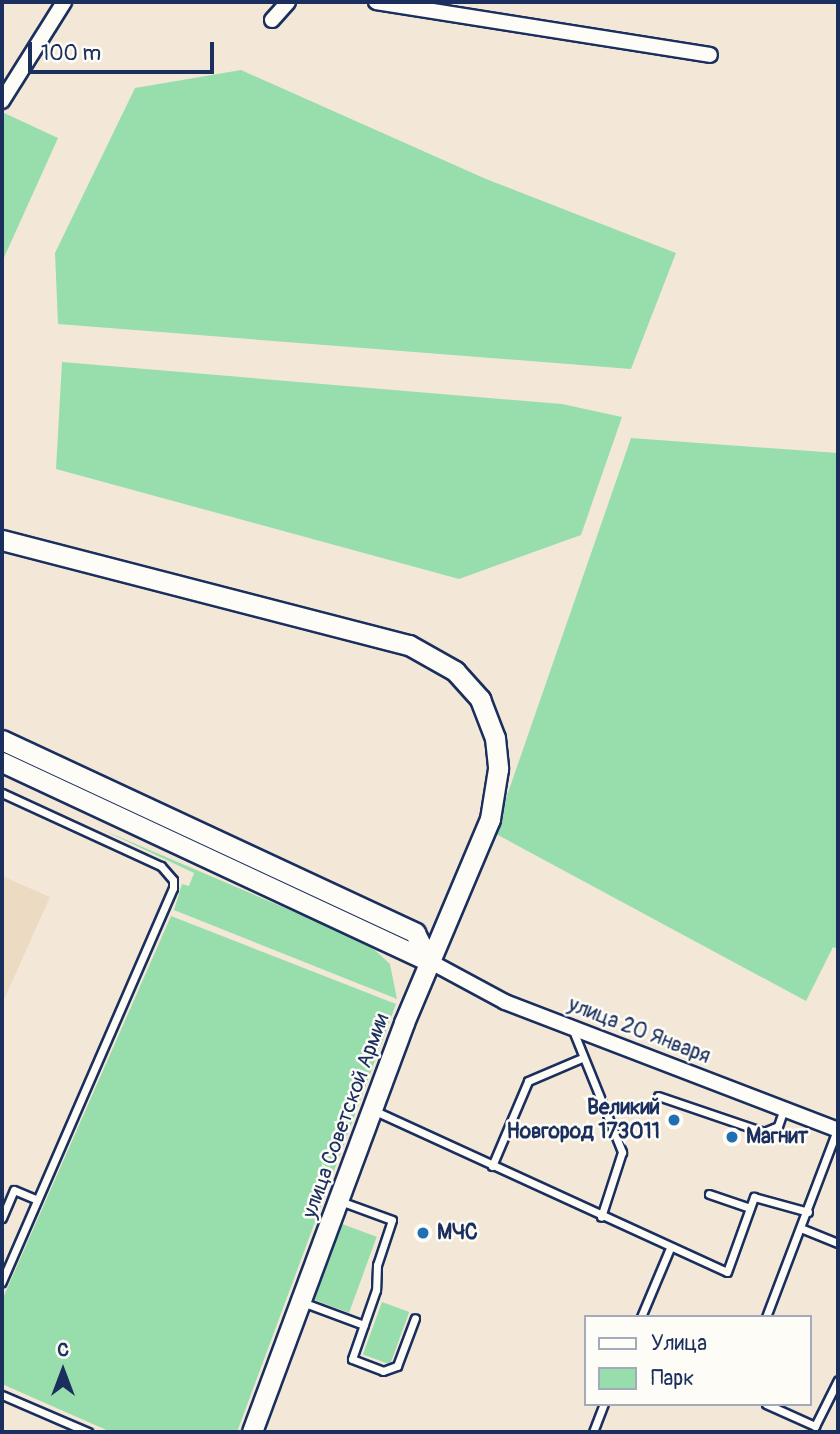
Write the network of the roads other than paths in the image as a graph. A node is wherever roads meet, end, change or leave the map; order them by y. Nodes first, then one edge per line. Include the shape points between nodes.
1 (64, 2) edge
2 (288, 2) edge
3 (376, 2) edge
4 (272, 20) dead end
5 (710, 55) dead end
6 (2, 101) edge
7 (2, 540) edge
8 (2, 740) edge
9 (2, 762) edge
10 (2, 793) edge
11 (429, 961) junction
12 (572, 1028) junction
13 (582, 1058) junction
14 (658, 1096) dead end
15 (783, 1109) junction
16 (372, 1110) junction
17 (838, 1130) edge
18 (492, 1166) junction
19 (709, 1194) dead end
20 (37, 1200) junction
21 (339, 1200) junction
22 (750, 1208) junction
23 (808, 1212) junction
24 (601, 1217) junction
25 (2, 1218) edge
26 (803, 1229) junction
27 (838, 1243) edge
28 (670, 1248) junction
29 (2, 1282) edge
30 (301, 1302) junction
31 (642, 1315) edge
32 (767, 1315) edge
33 (415, 1318) dead end
34 (364, 1325) junction
35 (838, 1380) edge
36 (2, 1395) edge
37 (603, 1406) edge
38 (770, 1406) edge
39 (68, 1423) junction
40 (814, 1429) edge
41 (63, 1432) edge
42 (88, 1432) edge
43 (252, 1432) edge
44 (593, 1432) edge

1 - 6 street
2 - 4 street
3 - 5 street
7 - 11 main road, улица Советской Армии via 409,645 444,664 480,699 495,738 498,769 490,819
8 - 11 main road via 415,933
9 - 11 main road
10 - 20 lane via 161,866 173,880 167,910
11 - 12 street, улица 20 Января via 505,1002
11 - 16 main road, улица Советской Армии
12 - 13 lane
12 - 15 street, улица 20 Января
13 - 18 lane via 528,1081
13 - 24 lane via 622,1152
14 - 15 lane via 764,1132 778,1126
15 - 17 street, улица 20 Января
16 - 18 lane
16 - 21 main road, улица Советской Армии
17 - 23 lane
18 - 24 lane
19 - 22 lane
20 - 25 lane via 14,1190
20 - 29 lane
21 - 30 main road, улица Советской Армии
21 - 34 lane via 392,1220
22 - 23 lane via 754,1198
22 - 28 lane via 727,1272
23 - 26 lane
24 - 28 lane
26 - 27 lane
26 - 32 lane
28 - 31 lane
30 - 34 lane
30 - 43 main road, улица Советской Армии
33 - 34 lane via 400,1360 391,1370 352,1359
35 - 40 lane
36 - 39 lane
37 - 44 lane
38 - 40 lane
39 - 41 lane
39 - 42 lane

